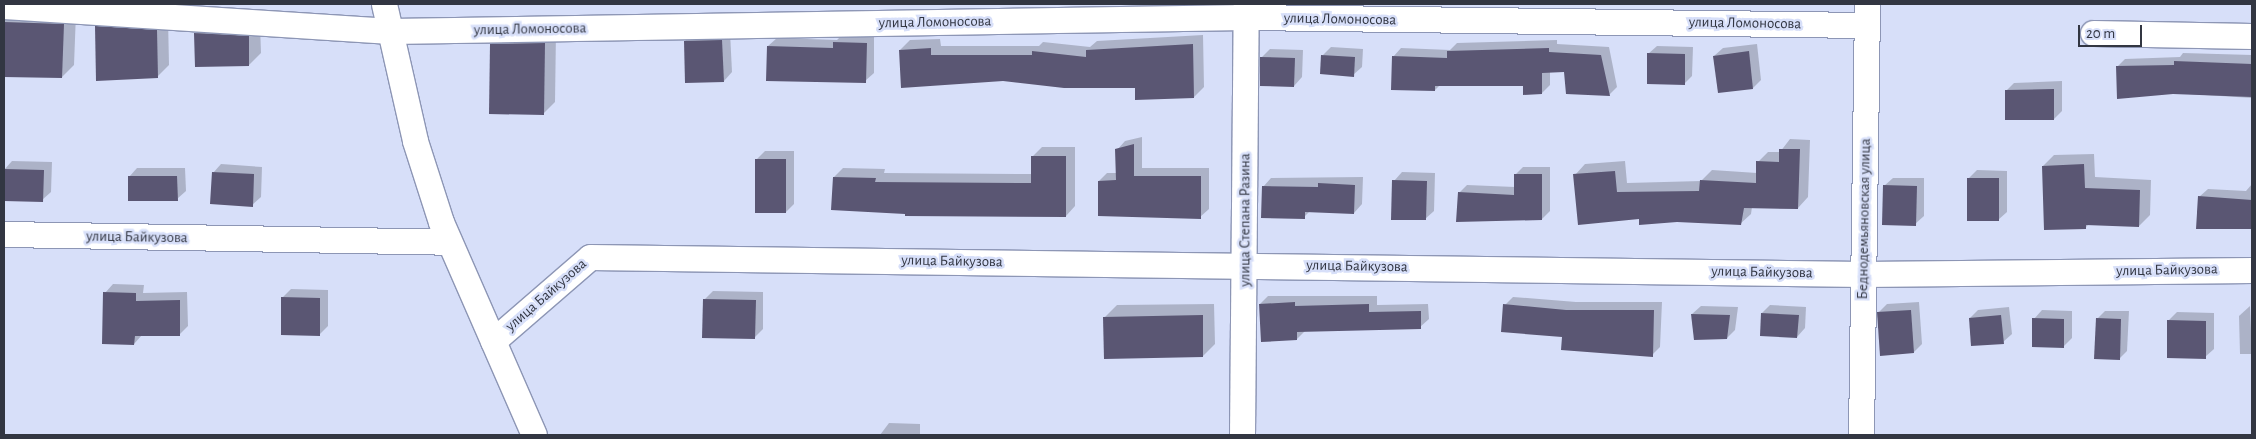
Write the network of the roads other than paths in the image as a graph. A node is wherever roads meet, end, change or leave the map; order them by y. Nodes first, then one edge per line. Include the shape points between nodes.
1 (384, 4) edge
2 (4, 6) edge
3 (1246, 11) edge
4 (1867, 14) edge
5 (390, 31) junction
6 (2093, 33) dead end
7 (2252, 36) edge
8 (4, 234) edge
9 (449, 242) junction
10 (1245, 264) junction
11 (2252, 270) edge
12 (1863, 274) junction
13 (493, 341) junction
14 (534, 435) edge
15 (1242, 435) edge
16 (1861, 435) edge

1 - 5 street
2 - 5 street, улица Ломоносова
3 - 4 street, улица Ломоносова
3 - 5 street, улица Ломоносова
3 - 10 street, улица Степана Разина
4 - 12 street, Беднодемьяновская улица
5 - 9 street via 415,141
6 - 7 street
8 - 9 street, улица Байкузова
9 - 13 street
10 - 12 street, улица Байкузова
10 - 13 street, улица Байкузова via 590,257
10 - 15 street, улица Степана Разина
11 - 12 street, улица Байкузова
12 - 16 street, Беднодемьяновская улица
13 - 14 street

